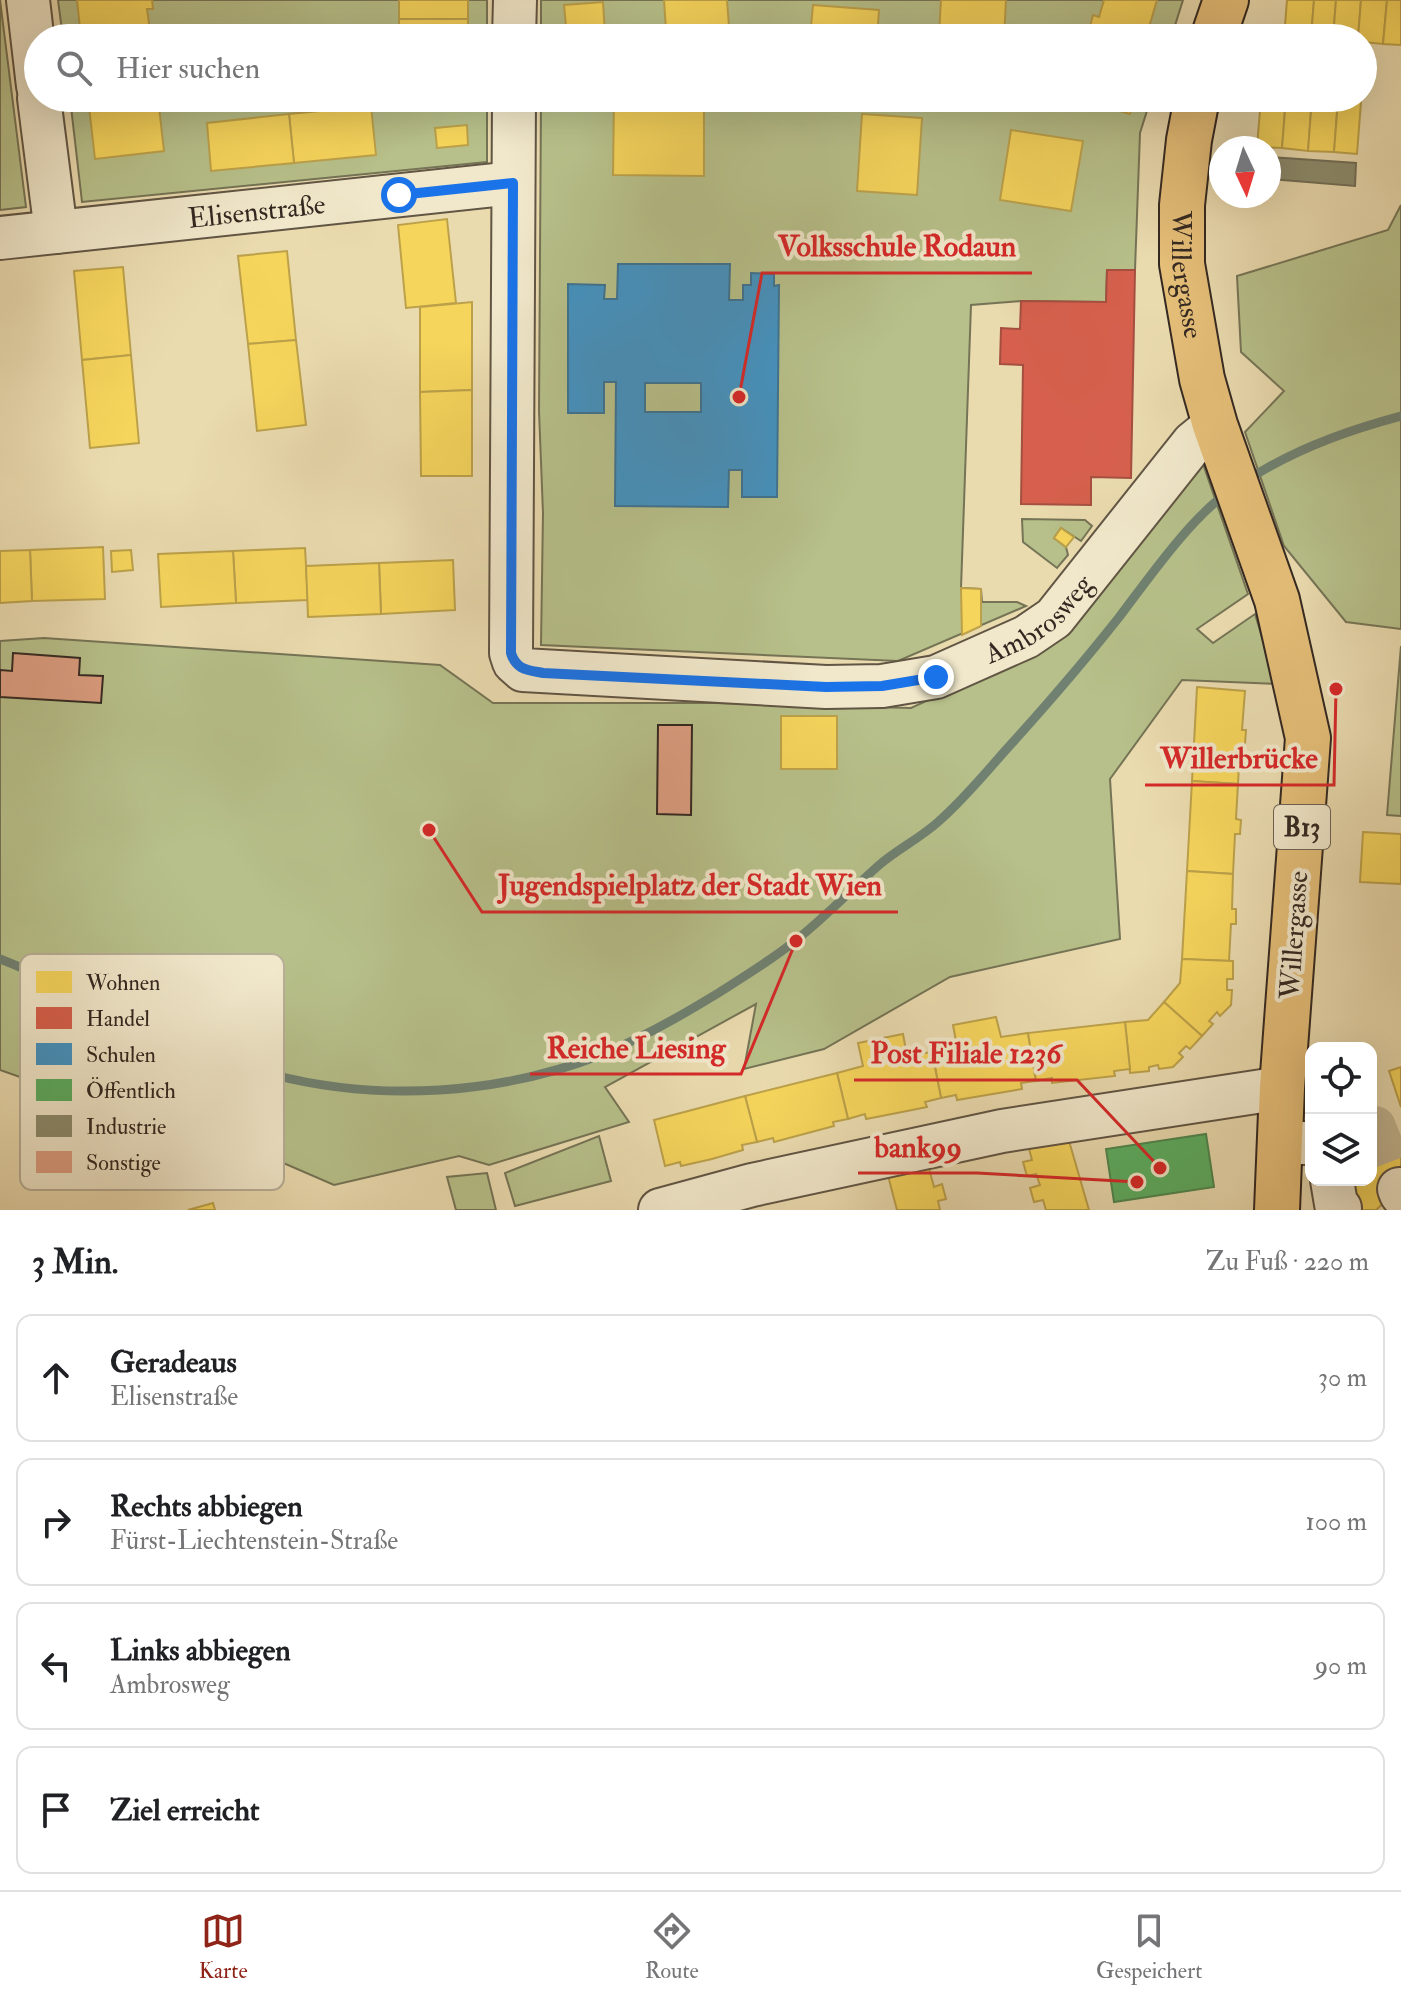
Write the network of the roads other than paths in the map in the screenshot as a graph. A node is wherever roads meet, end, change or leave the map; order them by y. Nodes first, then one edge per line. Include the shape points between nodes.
1 (28, 0) edge
2 (515, 0) edge
3 (1226, 0) edge
4 (31, 24) edge
5 (514, 24) edge
6 (1218, 24) edge
7 (41, 112) edge
8 (514, 112) edge
9 (1194, 112) edge
10 (513, 183) junction
11 (56, 232) junction
12 (0, 238) edge
13 (1219, 436) junction
14 (1282, 1088) junction
15 (1295, 1143) edge
16 (660, 1210) edge
17 (1277, 1210) edge

1 - 4 street
2 - 5 street
3 - 6 main road
7 - 11 street
8 - 10 street
9 - 13 main road, Willergasse / B13 via 1182,205 1182,264 1202,379
10 - 11 street, Elisenstraße
10 - 13 street, Ambrosweg via 511,653 523,670 826,687 882,686 936,677 1026,637 1054,618 1193,443
11 - 12 street, Elisenstraße
13 - 14 main road, Willergasse / B13 via 1277,600 1308,738
14 - 15 main road, Willergasse / B13
14 - 16 street via 1002,1131
15 - 17 main road, Willergasse / B13

